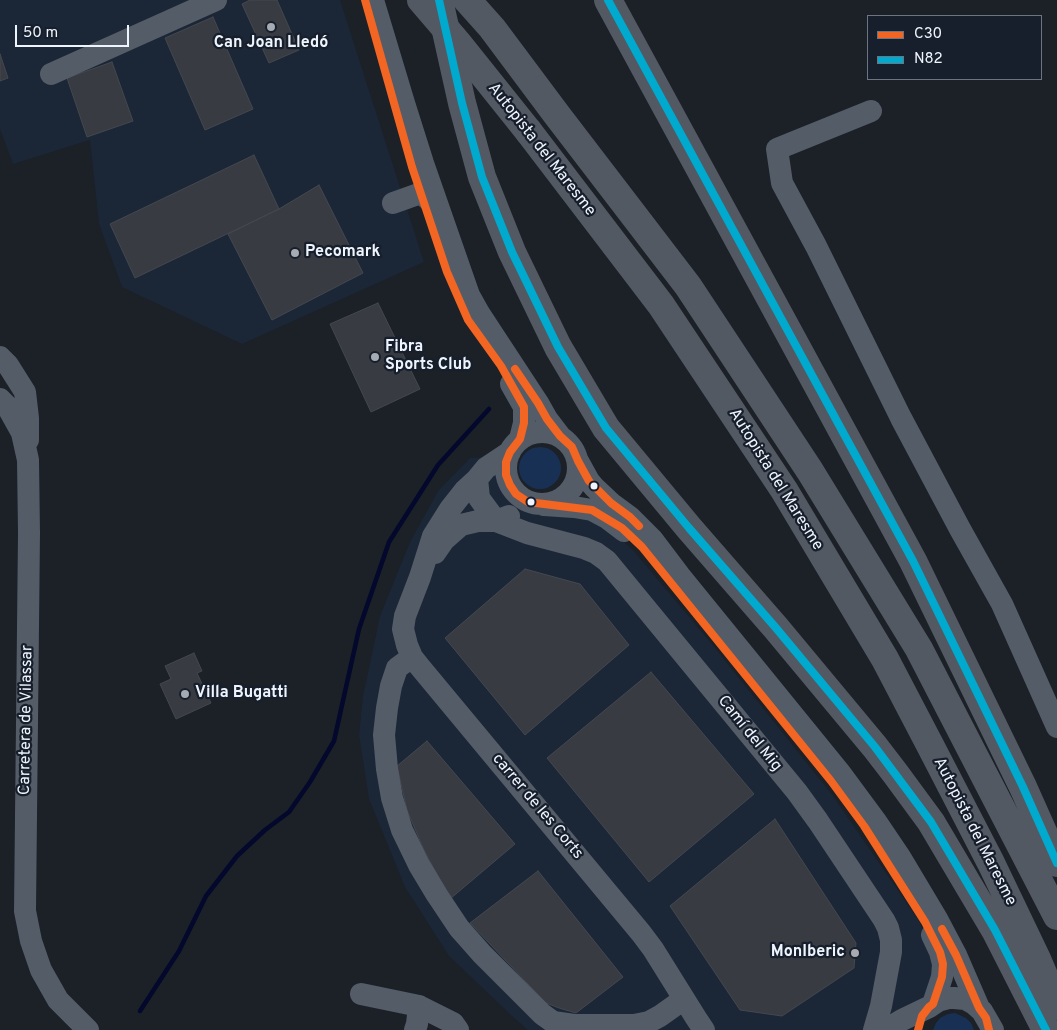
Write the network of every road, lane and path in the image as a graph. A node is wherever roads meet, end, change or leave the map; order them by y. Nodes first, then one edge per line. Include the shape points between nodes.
1 (216, 0) edge
2 (365, 0) edge
3 (374, 0) edge
4 (420, 0) edge
5 (439, 0) edge
6 (467, 0) edge
7 (608, 0) edge
8 (51, 74) dead end
9 (871, 111) dead end
10 (421, 193) junction
11 (393, 202) dead end
12 (438, 209) junction
13 (0, 357) edge
14 (0, 399) edge
15 (560, 436) junction
16 (515, 446) junction
17 (28, 460) junction
18 (578, 461) junction
19 (477, 478) junction
20 (540, 504) junction
21 (496, 521) junction
22 (420, 577) junction
23 (412, 657) junction
24 (1057, 727) edge
25 (1057, 863) edge
26 (1057, 916) edge
27 (361, 994) dead end
28 (684, 999) junction
29 (931, 1005) junction
30 (419, 1006) junction
31 (1057, 1006) edge
32 (987, 1021) edge
33 (84, 1028) edge
34 (415, 1030) edge
35 (458, 1030) edge
36 (704, 1030) edge
37 (874, 1030) edge
38 (889, 1030) edge
39 (918, 1030) edge
40 (1046, 1030) edge

1 - 8 street
2 - 10 street
3 - 12 street
4 - 31 highway, Autopista del Maresme, bridge via 529,132 661,305 784,490 885,660 932,747
5 - 40 highway via 482,177 512,252 558,347 606,428 776,628 931,822 995,930
6 - 26 highway, Autopista del Maresme via 492,28 688,286 810,471 918,649
7 - 25 highway via 912,561
9 - 24 street via 777,150 782,183 901,418 1002,604
10 - 11 street
10 - 12 street
10 - 16 street via 444,266 468,320 501,366 524,407 524,423
12 - 15 street via 469,295
13 - 17 street via 25,392
14 - 17 street, Carretera de Vilassar via 22,433
15 - 16 street via 537,432 527,435
15 - 18 street via 572,447
16 - 19 street
16 - 20 street via 506,462 510,485 528,502
17 - 33 street, Carretera de Vilassar via 29,533 36,600 25,911 40,970 58,1000
18 - 20 street via 578,476 567,495 557,502
18 - 32 street via 594,488 630,516 652,539 864,804 937,919
19 - 21 street via 480,498
19 - 22 street via 450,509 433,536
20 - 21 street
20 - 29 street, Camí del Mig via 592,510 622,528 642,547 831,781 888,863 940,952 942,977
21 - 22 street via 478,520 461,525 444,540
21 - 37 street, Camí del Mig via 596,553 607,561 797,792 888,928 891,952
22 - 23 street, carrer de les Corts via 403,629
23 - 28 street, carrer de les Corts via 641,933
23 - 28 street via 397,668 391,686 384,734 386,769 402,830 419,865 460,928 482,954 553,1022 634,1025 649,1022
27 - 30 street
28 - 36 street, carrer de les Corts
29 - 32 street via 948,998 960,998 970,1002
29 - 38 street
29 - 39 street, Camí del Mig via 922,1016
30 - 34 street
30 - 35 street via 453,1023

